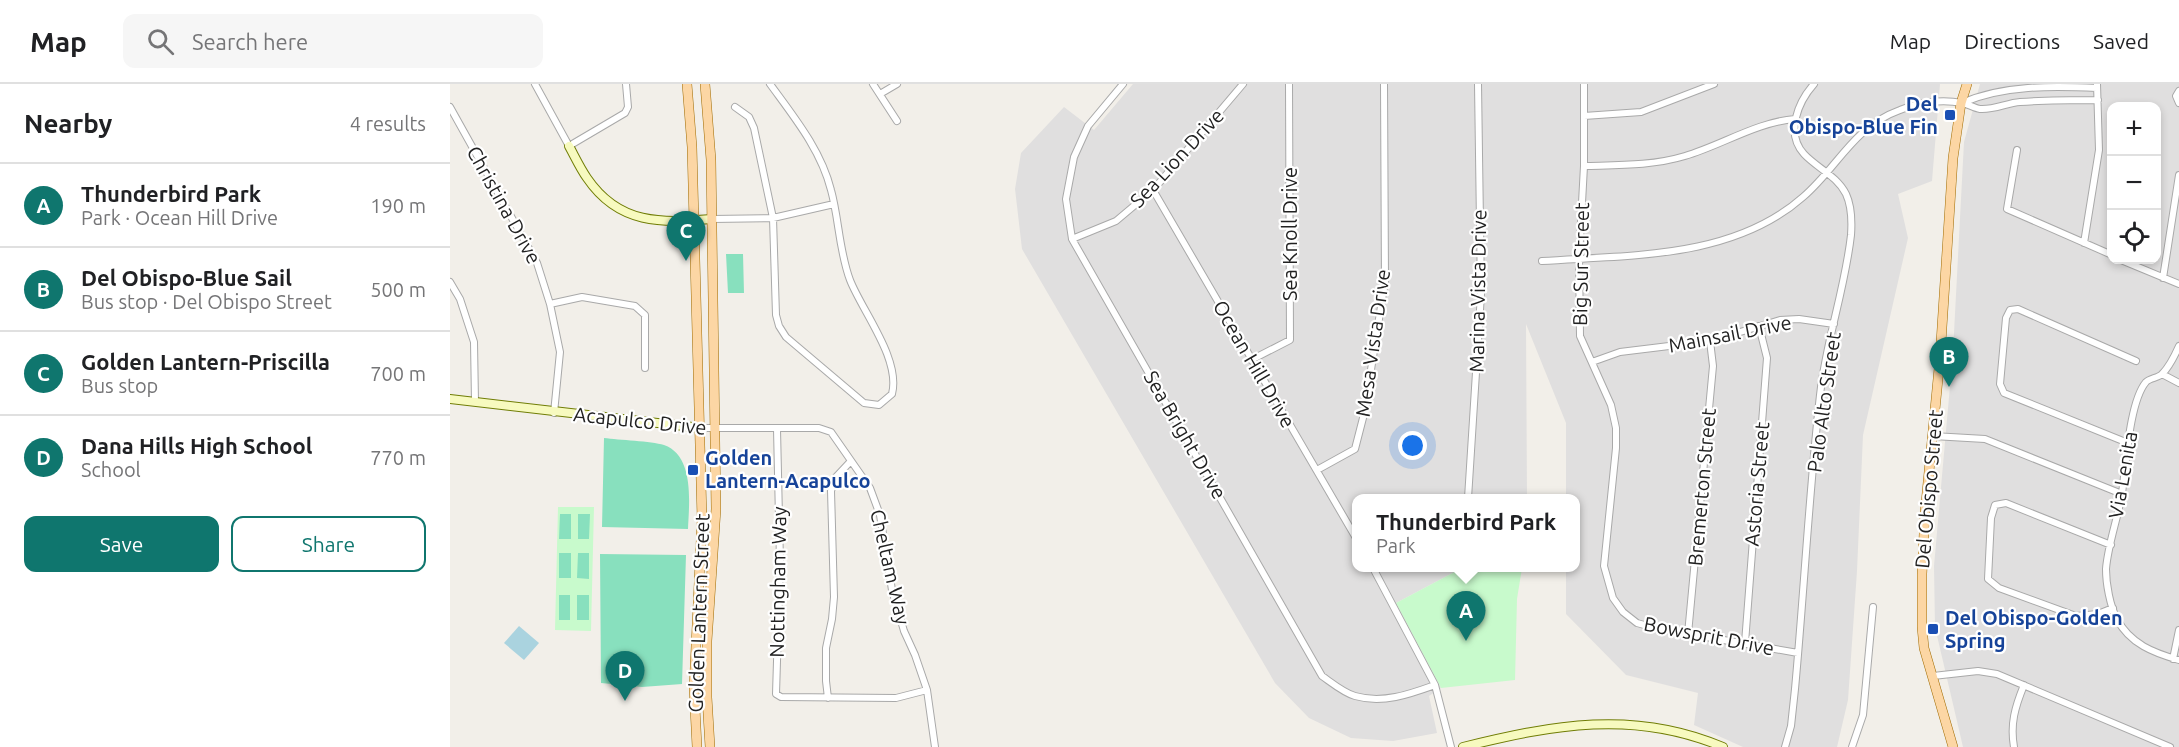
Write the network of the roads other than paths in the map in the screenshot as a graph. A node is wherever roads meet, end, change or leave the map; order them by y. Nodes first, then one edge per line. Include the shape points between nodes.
1 (535, 84) edge
2 (626, 84) edge
3 (687, 84) edge
4 (705, 84) edge
5 (770, 84) edge
6 (873, 84) edge
7 (897, 84) edge
8 (1123, 84) edge
9 (1243, 84) edge
10 (1289, 84) edge
11 (1384, 84) edge
12 (1478, 84) edge
13 (1584, 84) edge
14 (1714, 84) edge
15 (1814, 84) edge
16 (1967, 84) edge
17 (2097, 86) edge
18 (2179, 91) edge
19 (880, 94) junction
20 (2098, 100) junction
21 (1961, 103) junction
22 (2179, 103) edge
23 (450, 107) edge
24 (735, 107) dead end
25 (1584, 116) junction
26 (1795, 119) junction
27 (897, 121) dead end
28 (569, 146) junction
29 (2017, 150) dead end
30 (1584, 166) junction
31 (1828, 173) junction
32 (2179, 175) edge
33 (1153, 190) junction
34 (834, 204) junction
35 (773, 218) junction
36 (712, 219) junction
37 (694, 221) junction
38 (1072, 238) junction
39 (2084, 243) junction
40 (2107, 253) edge
41 (1580, 258) junction
42 (1542, 261) dead end
43 (2130, 264) edge
44 (2163, 278) junction
45 (450, 282) edge
46 (2179, 284) edge
47 (550, 304) junction
48 (1834, 324) junction
49 (1759, 326) junction
50 (1710, 341) junction
51 (2179, 346) edge
52 (1251, 360) junction
53 (2136, 361) dead end
54 (1592, 362) junction
55 (645, 368) dead end
56 (2162, 374) junction
57 (2179, 383) edge
58 (450, 399) edge
59 (475, 402) junction
60 (554, 413) junction
61 (701, 428) junction
62 (714, 429) junction
63 (777, 429) junction
64 (831, 432) joint
65 (1933, 436) junction
66 (2128, 443) junction
67 (850, 462) junction
68 (1317, 470) junction
69 (1468, 494) edge
70 (2122, 494) junction
71 (1352, 531) edge
72 (2110, 545) junction
73 (1376, 572) edge
74 (1873, 607) dead end
75 (2113, 608) junction
76 (1623, 612) joint
77 (2179, 630) edge
78 (1688, 634) junction
79 (1744, 643) junction
80 (1798, 653) junction
81 (2176, 659) edge
82 (1933, 676) junction
83 (1436, 685) junction
84 (2024, 685) junction
85 (927, 690) junction
86 (828, 698) junction
87 (697, 747) edge
88 (710, 747) edge
89 (934, 747) edge
90 (1451, 747) edge
91 (1462, 747) edge
92 (1723, 747) edge
93 (1785, 747) edge
94 (1852, 747) edge
95 (1953, 747) edge
96 (2014, 747) edge
97 (2170, 747) edge

1 - 28 street
2 - 28 street via 625,113
3 - 37 main road, Golden Lantern Street
4 - 36 main road, Golden Lantern Street
5 - 34 street via 802,127 824,171
6 - 19 street
7 - 19 street
8 - 38 street, Sea Bright Drive via 1088,126 1074,157 1066,199
9 - 33 street, Sea Lion Drive
10 - 52 street, Sea Knoll Drive via 1290,340
11 - 68 street, Mesa Vista Drive via 1385,281 1364,414 1355,450
12 - 69 street, Marina Vista Drive via 1481,294
13 - 25 street, Big Sur Street
14 - 25 street via 1641,112
15 - 26 street via 1804,94
16 - 21 main road, Del Obispo Street
17 - 20 street
17 - 21 street via 2014,89 1979,95
18 - 22 street
19 - 27 street
20 - 21 street via 2018,102 1993,108
20 - 39 street via 2099,150
21 - 31 street via 1921,104 1886,116 1854,140
21 - 65 main road, Del Obispo Street via 1953,158
23 - 47 street, Christina Drive via 537,263
24 - 35 street via 749,117 754,128
25 - 30 street, Big Sur Street
26 - 30 street via 1775,121 1685,157 1652,164
26 - 31 street, Palo Alto Street via 1798,146
28 - 37 street via 588,179 622,211 645,219
29 - 39 street via 2007,209
30 - 41 street, Big Sur Street
31 - 41 street via 1786,211 1734,236 1670,252
31 - 48 street, Palo Alto Street via 1847,195 1852,218
32 - 44 street
33 - 38 street, Sea Lion Drive via 1116,221
33 - 52 street, Ocean Hill Drive
34 - 35 street
34 - 35 street via 849,276 887,355 892,394 879,405 864,403 786,337 779,326
35 - 36 street
36 - 37 street
36 - 62 main road, Golden Lantern Street
37 - 61 main road, Golden Lantern Street
38 - 83 street, Sea Bright Drive via 1322,676 1354,696 1374,699 1400,698
39 - 40 street
41 - 42 street
41 - 54 street, Big Sur Street via 1580,336
43 - 44 street
44 - 46 street
45 - 59 street via 474,342
47 - 55 street via 582,297 635,306 645,315
47 - 60 street, Christina Drive via 560,352
48 - 49 street, Mainsail Drive via 1798,319
48 - 80 street, Palo Alto Street via 1820,393
49 - 50 street, Mainsail Drive
49 - 79 street, Astoria Street via 1767,358
50 - 54 street, Mainsail Drive via 1620,352
50 - 78 street, Bremerton Street via 1713,366
51 - 56 street, Via Lenita
52 - 68 street, Ocean Hill Drive
53 - 66 street via 2018,309 2010,310 2006,318 2000,384 2004,393
54 - 76 street, Big Sur Street via 1611,405 1616,428 1604,566 1612,598
56 - 57 street
56 - 66 street, Via Lenita via 2146,382 2136,405
58 - 59 street, Acapulco Drive
59 - 60 street, Acapulco Drive
60 - 61 street, Acapulco Drive
61 - 62 street, Acapulco Drive
61 - 87 main road, Golden Lantern Street via 702,541 694,688
62 - 63 street, Acapulco Drive
62 - 88 main road, Golden Lantern Street via 715,543 707,641
63 - 64 street, Acapulco Drive via 819,428
63 - 86 street, Nottingham Way via 780,562 776,694
64 - 67 street, Cheltam Way
65 - 70 street via 1985,439
65 - 82 main road, Del Obispo Street via 1922,602 1924,648
66 - 70 street, Via Lenita
67 - 85 street, Cheltam Way via 870,488 880,515 892,590
67 - 86 street via 835,478 831,491 834,597 826,648
68 - 71 street, Ocean Hill Drive
70 - 72 street, Via Lenita
72 - 75 street, Via Lenita via 2106,570
72 - 75 street via 2006,503 1995,505 1989,579 1999,588 2076,616
73 - 83 street
74 - 94 street via 1863,714
75 - 81 street, Via Lenita via 2116,619 2140,645
76 - 78 street, Bowsprit Drive via 1637,622
77 - 81 street
78 - 79 street, Bowsprit Drive
79 - 80 street, Bowsprit Drive
80 - 93 street, Palo Alto Street via 1791,726
82 - 84 street via 1978,671
82 - 95 main road, Del Obispo Street
83 - 90 street
84 - 96 street via 2013,711
84 - 97 street
85 - 86 street via 896,698
85 - 89 street, Cheltam Way
91 - 92 street via 1527,731 1588,723 1647,727

